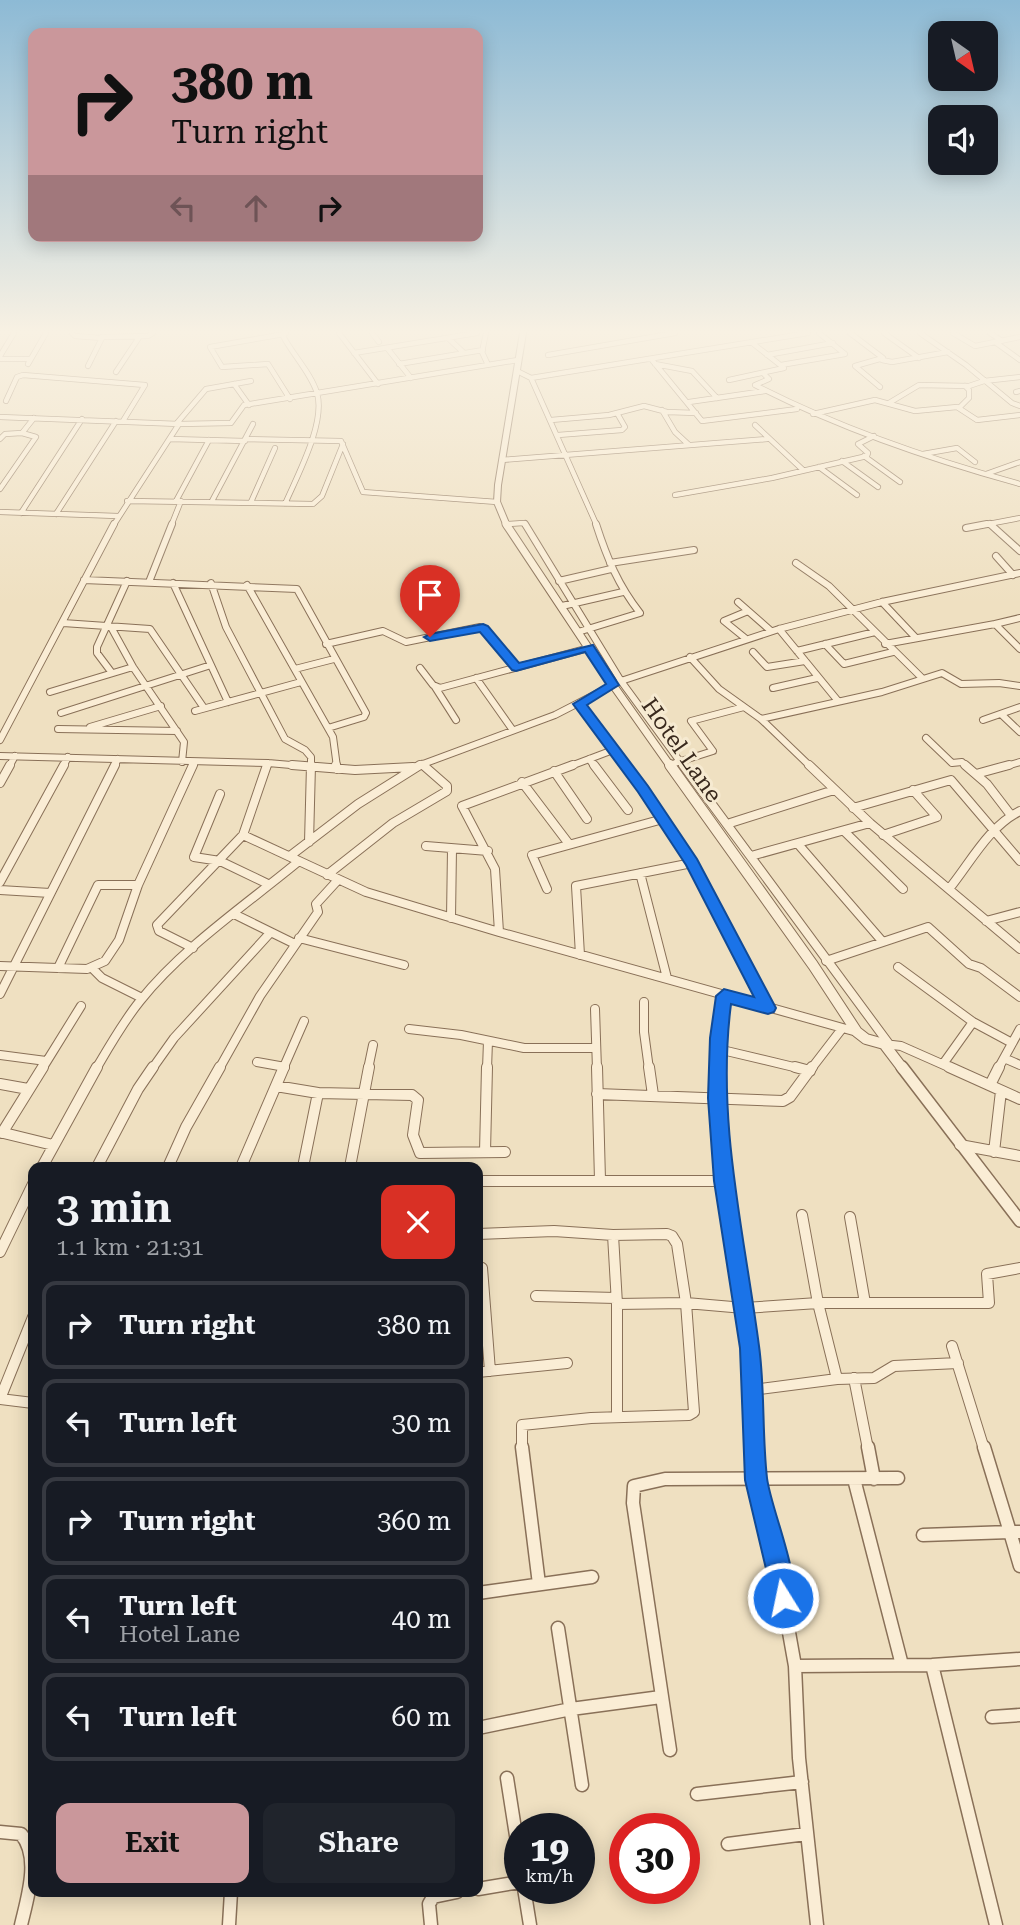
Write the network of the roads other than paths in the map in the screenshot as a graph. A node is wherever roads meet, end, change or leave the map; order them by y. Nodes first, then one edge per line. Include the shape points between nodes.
1 (30, 423) edge
2 (80, 423) edge
3 (119, 423) edge
4 (155, 423) edge
5 (231, 423) edge
6 (316, 423) edge
7 (512, 423) edge
8 (552, 423) edge
9 (622, 423) edge
10 (670, 423) edge
11 (837, 423) edge
12 (178, 424) junction
13 (253, 424) dead end
14 (755, 425) dead end
15 (22, 433) junction
16 (558, 435) junction
17 (874, 436) junction
18 (0, 439) edge
19 (170, 439) junction
20 (310, 439) junction
21 (767, 439) junction
22 (209, 440) junction
23 (246, 440) junction
24 (343, 443) junction
25 (689, 445) junction
26 (275, 448) dead end
27 (923, 454) junction
28 (567, 456) junction
29 (864, 456) junction
30 (507, 460) junction
31 (842, 461) junction
32 (975, 462) dead end
33 (1020, 462) edge
34 (819, 467) junction
35 (803, 470) junction
36 (986, 474) junction
37 (900, 482) dead end
38 (1020, 484) edge
39 (878, 487) dead end
40 (0, 489) edge
41 (675, 495) dead end
42 (857, 495) dead end
43 (127, 501) junction
44 (178, 501) junction
45 (212, 501) junction
46 (251, 502) junction
47 (497, 502) junction
48 (285, 504) junction
49 (0, 512) edge
50 (21, 513) junction
51 (56, 514) junction
52 (118, 516) junction
53 (1020, 518) edge
54 (512, 523) junction
55 (990, 524) junction
56 (966, 528) dead end
57 (694, 550) dead end
58 (1020, 551) edge
59 (996, 556) dead end
60 (796, 563) dead end
61 (611, 566) junction
62 (1016, 574) edge
63 (84, 580) junction
64 (127, 581) junction
65 (559, 581) junction
66 (149, 582) junction
67 (173, 583) junction
68 (211, 583) junction
69 (247, 584) junction
70 (623, 592) junction
71 (738, 602) dead end
72 (882, 602) junction
73 (568, 604) junction
74 (852, 609) junction
75 (748, 611) junction
76 (1020, 618) edge
77 (63, 623) junction
78 (995, 624) junction
79 (108, 627) junction
80 (779, 629) junction
81 (584, 630) junction
82 (771, 631) junction
83 (875, 632) junction
84 (745, 638) junction
85 (916, 638) junction
86 (326, 643) junction
87 (825, 644) junction
88 (885, 644) junction
89 (589, 648) junction
90 (1020, 649) edge
91 (797, 650) junction
92 (753, 652) dead end
93 (893, 652) junction
94 (690, 657) junction
95 (334, 659) junction
96 (805, 661) junction
97 (211, 665) junction
98 (134, 667) junction
99 (516, 667) junction
100 (421, 668) dead end
101 (295, 669) junction
102 (112, 673) junction
103 (182, 673) junction
104 (475, 678) junction
105 (817, 678) junction
106 (922, 678) junction
107 (301, 682) junction
108 (617, 683) junction
109 (147, 685) junction
110 (1020, 686) edge
111 (435, 687) junction
112 (772, 688) dead end
113 (50, 692) dead end
114 (261, 692) junction
115 (838, 701) junction
116 (228, 702) junction
117 (579, 704) junction
118 (161, 706) junction
119 (744, 707) junction
120 (204, 708) junction
121 (1020, 708) edge
122 (195, 711) dead end
123 (61, 713) dead end
124 (1001, 714) junction
125 (761, 719) junction
126 (456, 720) dead end
127 (983, 720) dead end
128 (328, 728) junction
129 (58, 729) dead end
130 (83, 729) junction
131 (512, 729) junction
132 (177, 731) junction
133 (1020, 732) edge
134 (926, 738) dead end
135 (0, 740) edge
136 (613, 750) junction
137 (0, 756) edge
138 (15, 756) junction
139 (68, 757) junction
140 (118, 759) junction
141 (589, 759) junction
142 (182, 762) junction
143 (194, 762) junction
144 (1020, 762) edge
145 (268, 763) junction
146 (674, 763) junction
147 (310, 766) junction
148 (418, 766) junction
149 (337, 769) junction
150 (554, 771) junction
151 (976, 774) junction
152 (522, 782) junction
153 (0, 783) edge
154 (835, 790) junction
155 (913, 790) junction
156 (220, 794) dead end
157 (853, 808) junction
158 (628, 810) dead end
159 (1020, 811) edge
160 (1010, 814) junction
161 (587, 819) dead end
162 (663, 819) junction
163 (870, 823) junction
164 (727, 824) junction
165 (844, 831) junction
166 (994, 831) junction
167 (243, 835) junction
168 (883, 835) junction
169 (309, 842) junction
170 (569, 844) junction
171 (798, 844) junction
172 (426, 846) dead end
173 (452, 849) junction
174 (488, 851) junction
175 (751, 856) junction
176 (294, 858) junction
177 (220, 861) junction
178 (1020, 861) edge
179 (692, 863) junction
180 (640, 873) junction
181 (327, 875) junction
182 (337, 881) junction
183 (0, 882) edge
184 (268, 884) junction
185 (138, 885) junction
186 (547, 889) dead end
187 (949, 889) junction
188 (0, 890) edge
189 (903, 890) dead end
190 (50, 893) junction
191 (1020, 912) edge
192 (234, 914) junction
193 (451, 918) junction
194 (986, 922) junction
195 (499, 932) junction
196 (270, 933) junction
197 (297, 941) junction
198 (881, 941) junction
199 (193, 948) junction
200 (1020, 949) edge
201 (580, 955) junction
202 (826, 961) junction
203 (404, 965) dead end
204 (0, 966) edge
205 (12, 967) junction
206 (898, 967) dead end
207 (58, 968) junction
208 (92, 968) junction
209 (667, 978) junction
210 (0, 994) edge
211 (724, 996) junction
212 (1020, 997) edge
213 (142, 999) junction
214 (644, 1002) dead end
215 (81, 1006) dead end
216 (768, 1008) junction
217 (595, 1009) dead end
218 (304, 1021) dead end
219 (973, 1022) junction
220 (409, 1029) dead end
221 (1020, 1029) edge
222 (841, 1030) junction
223 (857, 1032) junction
224 (488, 1041) junction
225 (881, 1043) junction
226 (1012, 1044) junction
227 (373, 1045) dead end
228 (595, 1048) junction
229 (718, 1049) junction
230 (0, 1055) edge
231 (1004, 1058) junction
232 (46, 1061) junction
233 (257, 1062) dead end
234 (943, 1064) junction
235 (1020, 1065) edge
236 (285, 1067) junction
237 (810, 1071) junction
238 (0, 1084) edge
239 (990, 1085) junction
240 (276, 1086) junction
241 (28, 1089) junction
242 (1001, 1091) junction
243 (318, 1093) junction
244 (363, 1093) junction
245 (597, 1094) junction
246 (653, 1095) junction
247 (717, 1098) junction
248 (1020, 1098) edge
249 (1, 1132) edge
250 (53, 1145) junction
251 (960, 1145) junction
252 (485, 1152) junction
253 (505, 1152) dead end
254 (995, 1152) junction
255 (1020, 1156) edge
256 (44, 1162) edge
257 (100, 1162) edge
258 (170, 1162) edge
259 (243, 1162) edge
260 (304, 1162) edge
261 (351, 1162) edge
262 (483, 1181) edge
263 (600, 1181) junction
264 (723, 1181) junction
265 (28, 1195) edge
266 (802, 1215) dead end
267 (850, 1217) dead end
268 (1020, 1221) edge
269 (483, 1234) edge
270 (613, 1235) junction
271 (3, 1237) edge
272 (0, 1252) edge
273 (1020, 1268) edge
274 (483, 1281) edge
275 (536, 1296) dead end
276 (617, 1301) junction
277 (686, 1303) junction
278 (818, 1303) junction
279 (865, 1303) junction
280 (744, 1308) junction
281 (28, 1329) edge
282 (952, 1346) dead end
283 (567, 1363) dead end
284 (958, 1363) junction
285 (490, 1371) junction
286 (483, 1372) edge
287 (854, 1378) junction
288 (837, 1379) junction
289 (753, 1390) junction
290 (0, 1399) edge
291 (28, 1402) edge
292 (617, 1417) junction
293 (898, 1478) dead end
294 (854, 1479) junction
295 (873, 1479) junction
296 (756, 1480) junction
297 (1015, 1532) edge
298 (923, 1535) dead end
299 (1020, 1566) edge
300 (592, 1577) dead end
301 (539, 1584) junction
302 (483, 1592) edge
303 (558, 1628) dead end
304 (1020, 1658) edge
305 (902, 1665) junction
306 (932, 1665) junction
307 (795, 1666) junction
308 (661, 1697) junction
309 (570, 1709) junction
310 (1020, 1714) edge
311 (992, 1717) dead end
312 (483, 1727) edge
313 (670, 1750) dead end
314 (507, 1779) dead end
315 (802, 1782) junction
316 (582, 1786) dead end
317 (697, 1794) dead end
318 (512, 1813) edge
319 (0, 1832) edge
320 (806, 1834) junction
321 (728, 1844) dead end
322 (28, 1852) edge
323 (504, 1885) edge
324 (483, 1888) edge
325 (28, 1897) edge
326 (231, 1897) edge
327 (433, 1897) edge
328 (527, 1904) edge
329 (21, 1925) edge
330 (229, 1925) edge
331 (431, 1925) edge
332 (530, 1925) edge
333 (817, 1925) edge
334 (996, 1925) edge

1 - 15 street
2 - 50 street
3 - 51 street
4 - 12 street
5 - 12 street
6 - 20 street
7 - 30 street, Hotel Lane
8 - 16 street
9 - 16 street via 622,429
10 - 25 street
11 - 17 street
12 - 19 street
13 - 23 street
14 - 21 street
15 - 18 street via 5,434
15 - 40 street via 36,437
16 - 28 street
17 - 27 street
17 - 29 street via 858,444 868,453
19 - 22 street
19 - 43 street
20 - 23 street
20 - 24 street
20 - 48 street
21 - 25 street
21 - 35 street
22 - 23 street
22 - 44 street
23 - 45 street
24 - 47 street via 363,492
24 - 48 street via 319,501
25 - 28 street
26 - 46 street
27 - 32 street via 957,448
27 - 36 street
28 - 30 street
28 - 61 street
29 - 31 street
29 - 37 street
30 - 47 street, Hotel Lane
31 - 34 street
31 - 39 street
33 - 36 street
34 - 35 street
34 - 42 street
35 - 41 street
36 - 38 street
43 - 44 street
43 - 52 street
44 - 45 street
44 - 66 street
45 - 46 street
46 - 48 street
47 - 54 street, Hotel Lane
49 - 50 street
50 - 51 street
51 - 52 street
52 - 63 street
53 - 55 street
54 - 65 street via 524,523
54 - 73 street, Hotel Lane via 528,560
55 - 56 street
55 - 58 street
57 - 61 street
59 - 62 street
60 - 74 street via 830,586
61 - 65 street
61 - 70 street
62 - 72 street
63 - 64 street
63 - 77 street
64 - 66 street
64 - 79 street
65 - 73 street
66 - 67 street
67 - 68 street
67 - 97 street
68 - 69 street
68 - 114 street via 226,627
69 - 86 street via 297,589
69 - 101 street
70 - 73 street
70 - 81 street via 640,614
71 - 75 street
72 - 74 street
72 - 85 street
73 - 81 street, Hotel Lane
74 - 80 street
74 - 83 street
75 - 82 street
75 - 84 street via 724,621
76 - 78 street
77 - 79 street
77 - 135 street
78 - 85 street
78 - 90 street
79 - 98 street
79 - 102 street via 97,653
79 - 103 street via 150,629
80 - 82 street
80 - 91 street
81 - 89 street, Hotel Lane
81 - 108 street
82 - 84 street
83 - 87 street
83 - 88 street
84 - 94 street
85 - 88 street
86 - 95 street
86 - 99 street via 383,631 406,642 480,627
87 - 91 street
87 - 93 street via 847,664
88 - 93 street
89 - 99 street
89 - 108 street, Hotel Lane
91 - 96 street
92 - 96 street via 767,667
93 - 106 street
94 - 108 street
94 - 119 street via 719,689
95 - 101 street
95 - 128 street via 366,715
96 - 105 street
97 - 103 street
97 - 116 street
98 - 102 street
98 - 109 street
99 - 104 street
100 - 111 street
101 - 107 street
102 - 113 street
103 - 109 street
103 - 120 street
104 - 111 street
104 - 131 street
105 - 112 street
105 - 115 street
106 - 110 street via 944,673 961,684
106 - 115 street
107 - 114 street
107 - 128 street
108 - 117 street
108 - 146 street, Hotel Lane
109 - 118 street
109 - 123 street
111 - 126 street
114 - 116 street
114 - 147 street via 285,739 309,753
115 - 125 street
116 - 120 street
117 - 131 street
117 - 136 street
118 - 130 street
118 - 132 street
119 - 125 street
119 - 146 street via 691,720 713,751
120 - 122 street
121 - 124 street
124 - 127 street
124 - 133 street
125 - 154 street
128 - 149 street via 337,750
129 - 130 street
130 - 132 street
131 - 148 street
132 - 142 street via 185,746
134 - 151 street via 952,763 962,762
136 - 141 street
136 - 162 street
137 - 138 street
138 - 139 street
138 - 153 street
139 - 140 street
139 - 183 street
140 - 142 street
140 - 190 street
141 - 150 street
141 - 158 street
142 - 143 street
143 - 145 street
143 - 185 street
144 - 151 street
145 - 147 street
145 - 167 street
146 - 164 street
146 - 223 street, Hotel Lane
147 - 149 street
147 - 169 street
148 - 149 street
148 - 169 street
148 - 181 street via 447,786 447,791 393,823
150 - 152 street
150 - 161 street
151 - 160 street
152 - 170 street
152 - 174 street via 461,806
154 - 157 street
154 - 164 street
155 - 157 street
155 - 166 street via 954,782
155 - 168 street via 937,817
156 - 177 street via 194,855
157 - 163 street
159 - 160 street
160 - 166 street
162 - 170 street
162 - 179 street
163 - 165 street
163 - 168 street
164 - 175 street
165 - 171 street
165 - 189 street
166 - 178 street
166 - 187 street
167 - 176 street
167 - 177 street
168 - 187 street
169 - 176 street
170 - 186 street via 533,855
171 - 175 street
171 - 198 street
172 - 173 street
173 - 174 street
173 - 193 street
174 - 195 street via 495,869
175 - 202 street
176 - 181 street
176 - 184 street
177 - 184 street
177 - 199 street via 157,925 159,931
179 - 180 street
179 - 216 street
180 - 201 street via 576,886
180 - 209 street
181 - 182 street
182 - 193 street
182 - 197 street via 316,904 318,912
184 - 192 street
185 - 207 street via 98,885
185 - 208 street via 118,940 105,961
187 - 194 street
188 - 190 street
190 - 205 street
191 - 194 street
192 - 196 street
192 - 199 street
193 - 195 street
194 - 200 street
195 - 201 street
196 - 197 street
196 - 257 street via 174,1038 138,1090
197 - 203 street
197 - 258 street via 226,1054
198 - 202 street
198 - 212 street via 932,928 969,964
199 - 213 street
201 - 209 street
202 - 225 street
204 - 205 street
205 - 207 street
205 - 210 street
206 - 219 street
207 - 208 street
208 - 213 street
209 - 211 street
211 - 216 street
211 - 229 street
213 - 250 street via 120,1027
214 - 246 street
215 - 232 street
216 - 222 street
217 - 228 street
218 - 236 street
219 - 226 street
219 - 234 street
220 - 224 street
221 - 226 street
222 - 223 street
222 - 237 street
223 - 225 street, Hotel Lane
224 - 228 street via 524,1048
224 - 252 street
225 - 234 street via 901,1046
225 - 251 street
226 - 231 street
227 - 244 street
228 - 245 street
229 - 237 street
229 - 247 street
230 - 232 street
231 - 235 street
231 - 239 street
232 - 241 street
233 - 236 street
234 - 239 street
236 - 240 street
237 - 247 street via 783,1101
238 - 241 street
239 - 242 street
240 - 243 street
240 - 259 street
241 - 249 street
242 - 248 street
242 - 254 street
243 - 244 street
243 - 260 street
244 - 252 street via 415,1096 413,1142 420,1153
244 - 261 street
245 - 246 street
245 - 263 street
246 - 247 street
247 - 264 street
249 - 250 street
250 - 256 street
251 - 254 street
251 - 268 street
252 - 253 street
254 - 255 street
262 - 263 street
263 - 264 street
264 - 280 street
265 - 271 street
266 - 278 street
267 - 279 street
269 - 270 street
270 - 276 street
270 - 277 street via 672,1236
271 - 272 street
273 - 279 street via 987,1274 989,1303
274 - 285 street
275 - 276 street
276 - 277 street
276 - 292 street
277 - 280 street
277 - 292 street via 694,1412
278 - 279 street
278 - 280 street
278 - 288 street
280 - 289 street
281 - 290 street
282 - 284 street
283 - 285 street
284 - 287 street via 894,1366 874,1378
284 - 297 street
285 - 286 street
287 - 288 street
287 - 295 street
288 - 289 street
289 - 296 street
290 - 291 street
292 - 301 street via 528,1424 520,1429
293 - 295 street
294 - 295 street
294 - 296 street
294 - 305 street
296 - 307 street
296 - 308 street via 665,1479 634,1486
297 - 298 street
297 - 299 street
300 - 301 street
301 - 302 street
303 - 309 street
304 - 306 street
305 - 306 street
305 - 307 street
306 - 334 street
307 - 315 street
308 - 309 street
308 - 313 street
309 - 312 street
309 - 316 street
310 - 311 street
314 - 318 street
315 - 317 street
315 - 320 street
319 - 322 street via 26,1837
320 - 321 street
320 - 333 street
323 - 324 street
325 - 329 street
326 - 330 street
327 - 331 street
328 - 332 street

